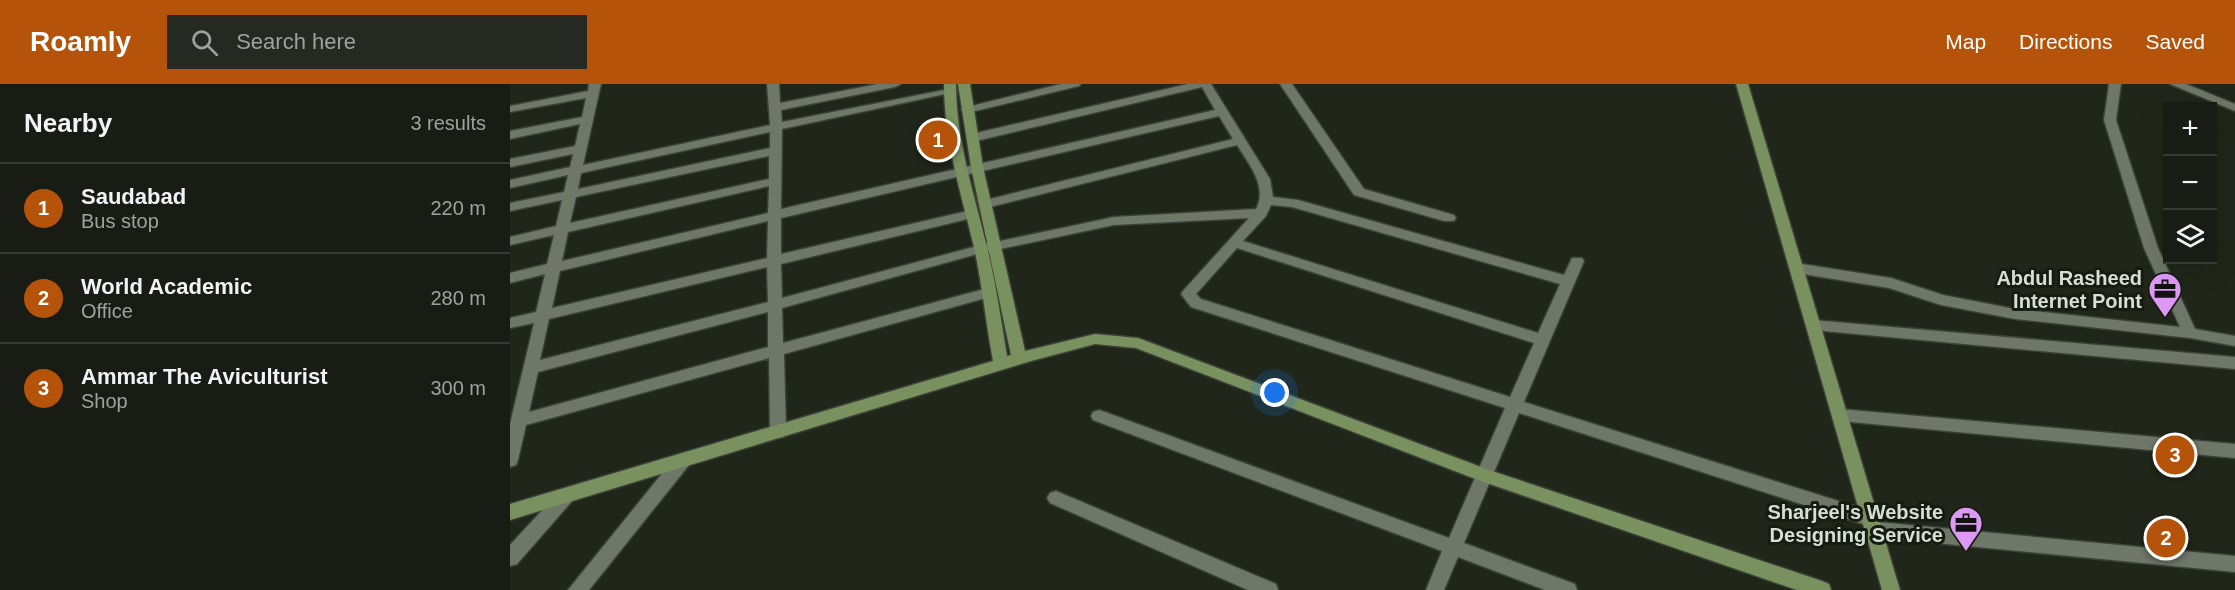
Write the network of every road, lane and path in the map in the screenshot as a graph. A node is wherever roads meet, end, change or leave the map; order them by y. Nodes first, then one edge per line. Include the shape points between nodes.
1 (773, 84) edge
2 (895, 84) edge
3 (964, 84) edge
4 (1075, 84) edge
5 (1204, 84) edge
6 (1286, 84) edge
7 (1742, 84) edge
8 (2115, 84) edge
9 (2176, 84) edge
10 (950, 87) edge
11 (594, 89) edge
12 (774, 108) junction
13 (2235, 108) edge
14 (510, 109) edge
15 (967, 110) junction
16 (1222, 112) junction
17 (587, 119) junction
18 (776, 126) junction
19 (510, 135) edge
20 (972, 138) junction
21 (1239, 141) junction
22 (580, 149) junction
23 (775, 151) junction
24 (510, 163) edge
25 (977, 167) junction
26 (575, 170) junction
27 (961, 171) junction
28 (775, 181) junction
29 (510, 184) edge
30 (569, 194) junction
31 (986, 204) junction
32 (510, 207) edge
33 (1264, 207) junction
34 (972, 214) junction
35 (775, 215) junction
36 (1449, 218) dead end
37 (561, 230) junction
38 (510, 241) edge
39 (1234, 243) junction
40 (988, 248) junction
41 (774, 261) junction
42 (1577, 261) dead end
43 (553, 268) junction
44 (1796, 268) junction
45 (510, 278) edge
46 (1568, 281) junction
47 (988, 293) junction
48 (775, 305) junction
49 (543, 315) junction
50 (510, 323) edge
51 (1813, 325) junction
52 (2190, 333) junction
53 (1543, 340) junction
54 (2230, 340) edge
55 (776, 352) junction
56 (2235, 356) edge
57 (1019, 359) junction
58 (2235, 363) edge
59 (1001, 364) junction
60 (531, 368) junction
61 (1515, 405) junction
62 (1099, 416) dead end
63 (1840, 416) junction
64 (519, 421) junction
65 (778, 432) junction
66 (2235, 451) edge
67 (510, 460) edge
68 (683, 460) junction
69 (1484, 475) junction
70 (567, 495) junction
71 (1056, 498) dead end
72 (510, 513) edge
73 (1872, 524) junction
74 (1453, 548) junction
75 (510, 558) edge
76 (2235, 564) edge
77 (577, 590) edge
78 (1269, 590) edge
79 (1435, 590) edge
80 (1568, 590) edge
81 (1822, 590) edge
82 (1891, 590) edge

1 - 12 street
2 - 12 street
3 - 15 street
4 - 15 street
5 - 16 street
5 - 20 street
6 - 36 street via 1359,192
7 - 44 street
8 - 52 street via 2110,120 2151,248
9 - 13 street
10 - 18 street
10 - 27 street via 950,114
11 - 14 street
11 - 17 street
12 - 18 street
15 - 20 street
16 - 21 street
16 - 25 street
17 - 19 street
17 - 22 street
18 - 23 street
18 - 26 street
20 - 25 street
21 - 31 street
21 - 33 street via 1264,179
22 - 24 street
22 - 26 street
23 - 28 street
23 - 30 street
25 - 27 street
25 - 31 street
26 - 29 street
26 - 30 street
27 - 34 street
27 - 35 street
28 - 35 street
28 - 37 street
30 - 32 street
30 - 37 street
31 - 40 street
33 - 39 street
33 - 40 street via 1114,221
33 - 46 street via 1293,202
34 - 40 street
34 - 41 street
35 - 41 street
35 - 43 street
37 - 38 street
37 - 43 street
39 - 53 street
39 - 61 street via 1188,294 1196,303
40 - 47 street
40 - 48 street
40 - 57 street
41 - 48 street
41 - 49 street
42 - 46 street
43 - 45 street
43 - 49 street
44 - 51 street
44 - 52 street via 1892,283 1941,300 2014,314
46 - 53 street
47 - 55 street
47 - 59 street
48 - 55 street
48 - 60 street
49 - 50 street
49 - 60 street
51 - 58 street
51 - 63 street
52 - 54 street
53 - 61 street
54 - 56 street
55 - 64 street
55 - 65 street
57 - 59 street
57 - 69 street via 1095,339 1138,343
59 - 65 street
60 - 64 street
61 - 69 street
61 - 73 street
62 - 74 street
63 - 66 street
63 - 73 street
64 - 67 street
65 - 68 street
68 - 70 street
68 - 77 street
69 - 74 street
69 - 81 street
70 - 72 street
70 - 75 street
71 - 78 street
73 - 76 street
73 - 82 street
74 - 79 street
74 - 80 street

